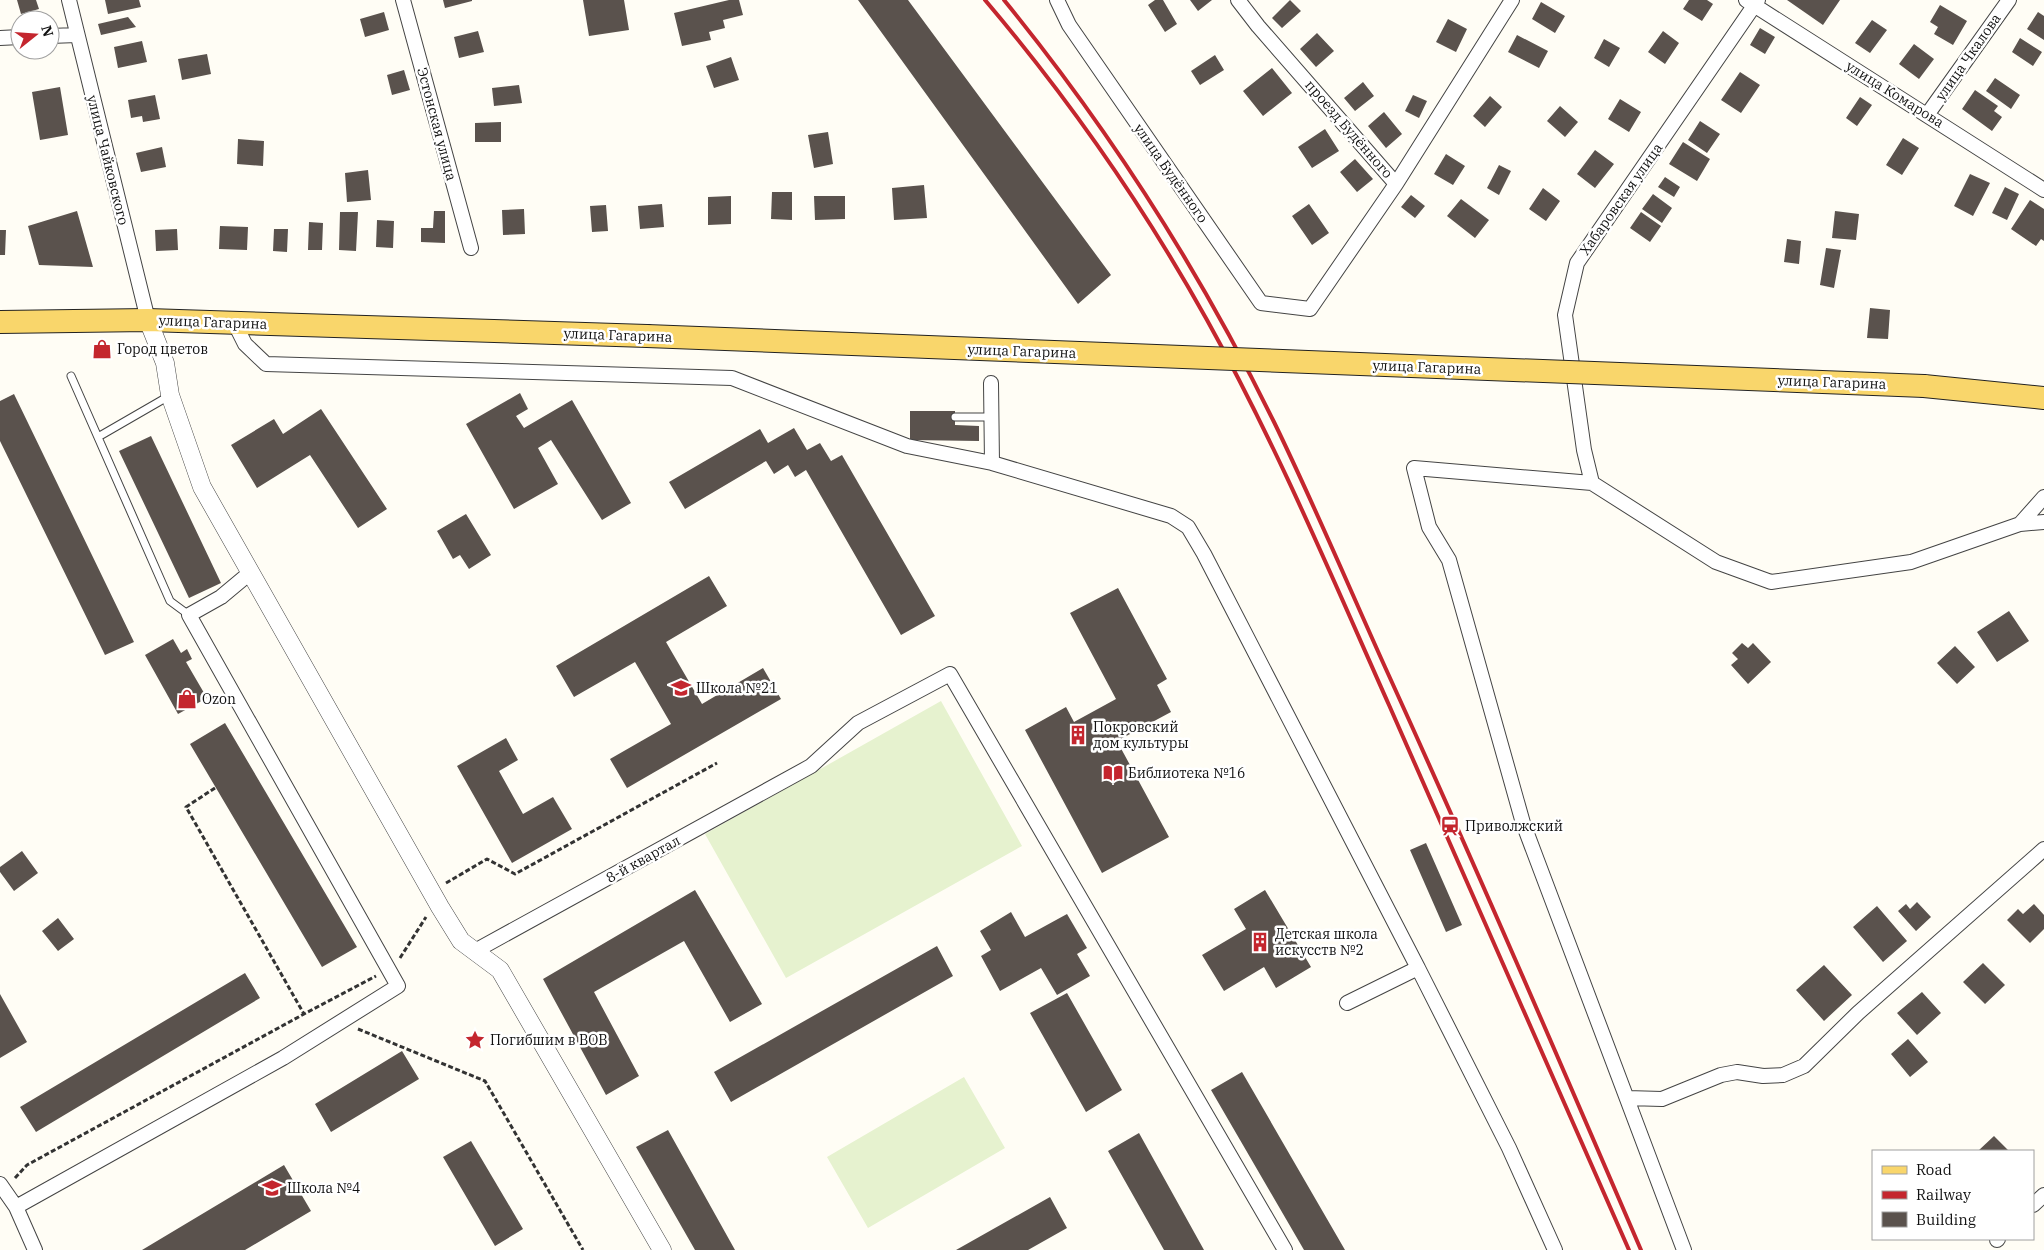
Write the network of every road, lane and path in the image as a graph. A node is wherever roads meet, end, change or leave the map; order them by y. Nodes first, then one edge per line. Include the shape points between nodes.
1 (68, 0) edge
2 (403, 0) edge
3 (1057, 0) edge
4 (1238, 0) edge
5 (1512, 0) edge
6 (2009, 0) edge
7 (1753, 2) edge
8 (77, 34) junction
9 (60, 35) edge
10 (1927, 114) junction
11 (1396, 184) junction
12 (2044, 190) edge
13 (471, 248) dead end
14 (148, 320) junction
15 (0, 322) edge
16 (234, 322) junction
17 (71, 376) dead end
18 (991, 383) dead end
19 (170, 395) junction
20 (2044, 398) edge
21 (955, 417) dead end
22 (991, 417) junction
23 (98, 437) junction
24 (992, 463) junction
25 (1592, 483) junction
26 (2044, 497) edge
27 (2044, 522) edge
28 (2020, 524) junction
29 (250, 572) junction
30 (189, 615) junction
31 (2044, 849) edge
32 (475, 951) junction
33 (1418, 968) junction
34 (1347, 1003) dead end
35 (304, 1014) dead end
36 (342, 1022) junction
37 (1627, 1098) junction
38 (2, 1187) edge
39 (2044, 1195) edge
40 (2034, 1205) edge
41 (16, 1207) junction
42 (34, 1250) edge
43 (583, 1250) edge
44 (662, 1250) edge
45 (1285, 1250) edge
46 (1555, 1250) edge
47 (1684, 1250) edge

1 - 8 street, улица Чайковского
2 - 13 street, Эстонская улица
3 - 11 street, улица Будённого via 1069,25 1261,303 1310,309
4 - 11 street, проезд Будённого
5 - 11 street, проезд Будённого
6 - 10 street, улица Чкалова
7 - 10 street, улица Комарова
7 - 25 street, Хабаровская улица via 1577,263 1565,315 1584,450
8 - 9 street
8 - 14 street, улица Чайковского
10 - 12 street, улица Комарова
14 - 15 main road, улица Гагарина
14 - 16 main road, улица Гагарина
14 - 19 street via 165,363
16 - 20 main road, улица Гагарина, bridge via 1924,386
16 - 24 street via 245,344 266,364 732,378 907,446
17 - 23 lane
18 - 22 street
19 - 23 lane
19 - 29 street via 202,487
21 - 22 lane
22 - 24 street
23 - 30 lane via 170,600
24 - 33 street via 1171,516 1188,527
25 - 28 street via 1716,562 1771,582 1911,562
25 - 37 street via 1414,468 1429,527 1448,560 1523,823
26 - 28 street
27 - 28 street
29 - 30 street via 221,597
29 - 32 street via 440,907 461,941
30 - 36 street via 398,986
31 - 37 street via 1858,1013 1804,1066 1783,1075 1737,1072 1721,1075 1662,1099
32 - 44 street via 500,970
32 - 45 street, 8-й квартал via 811,766 858,723 950,674
33 - 34 street
33 - 46 street via 1509,1148
35 - 38 path via 27,1165
36 - 41 street
36 - 43 path via 485,1081
37 - 47 street
38 - 41 street
39 - 40 street
41 - 42 street

